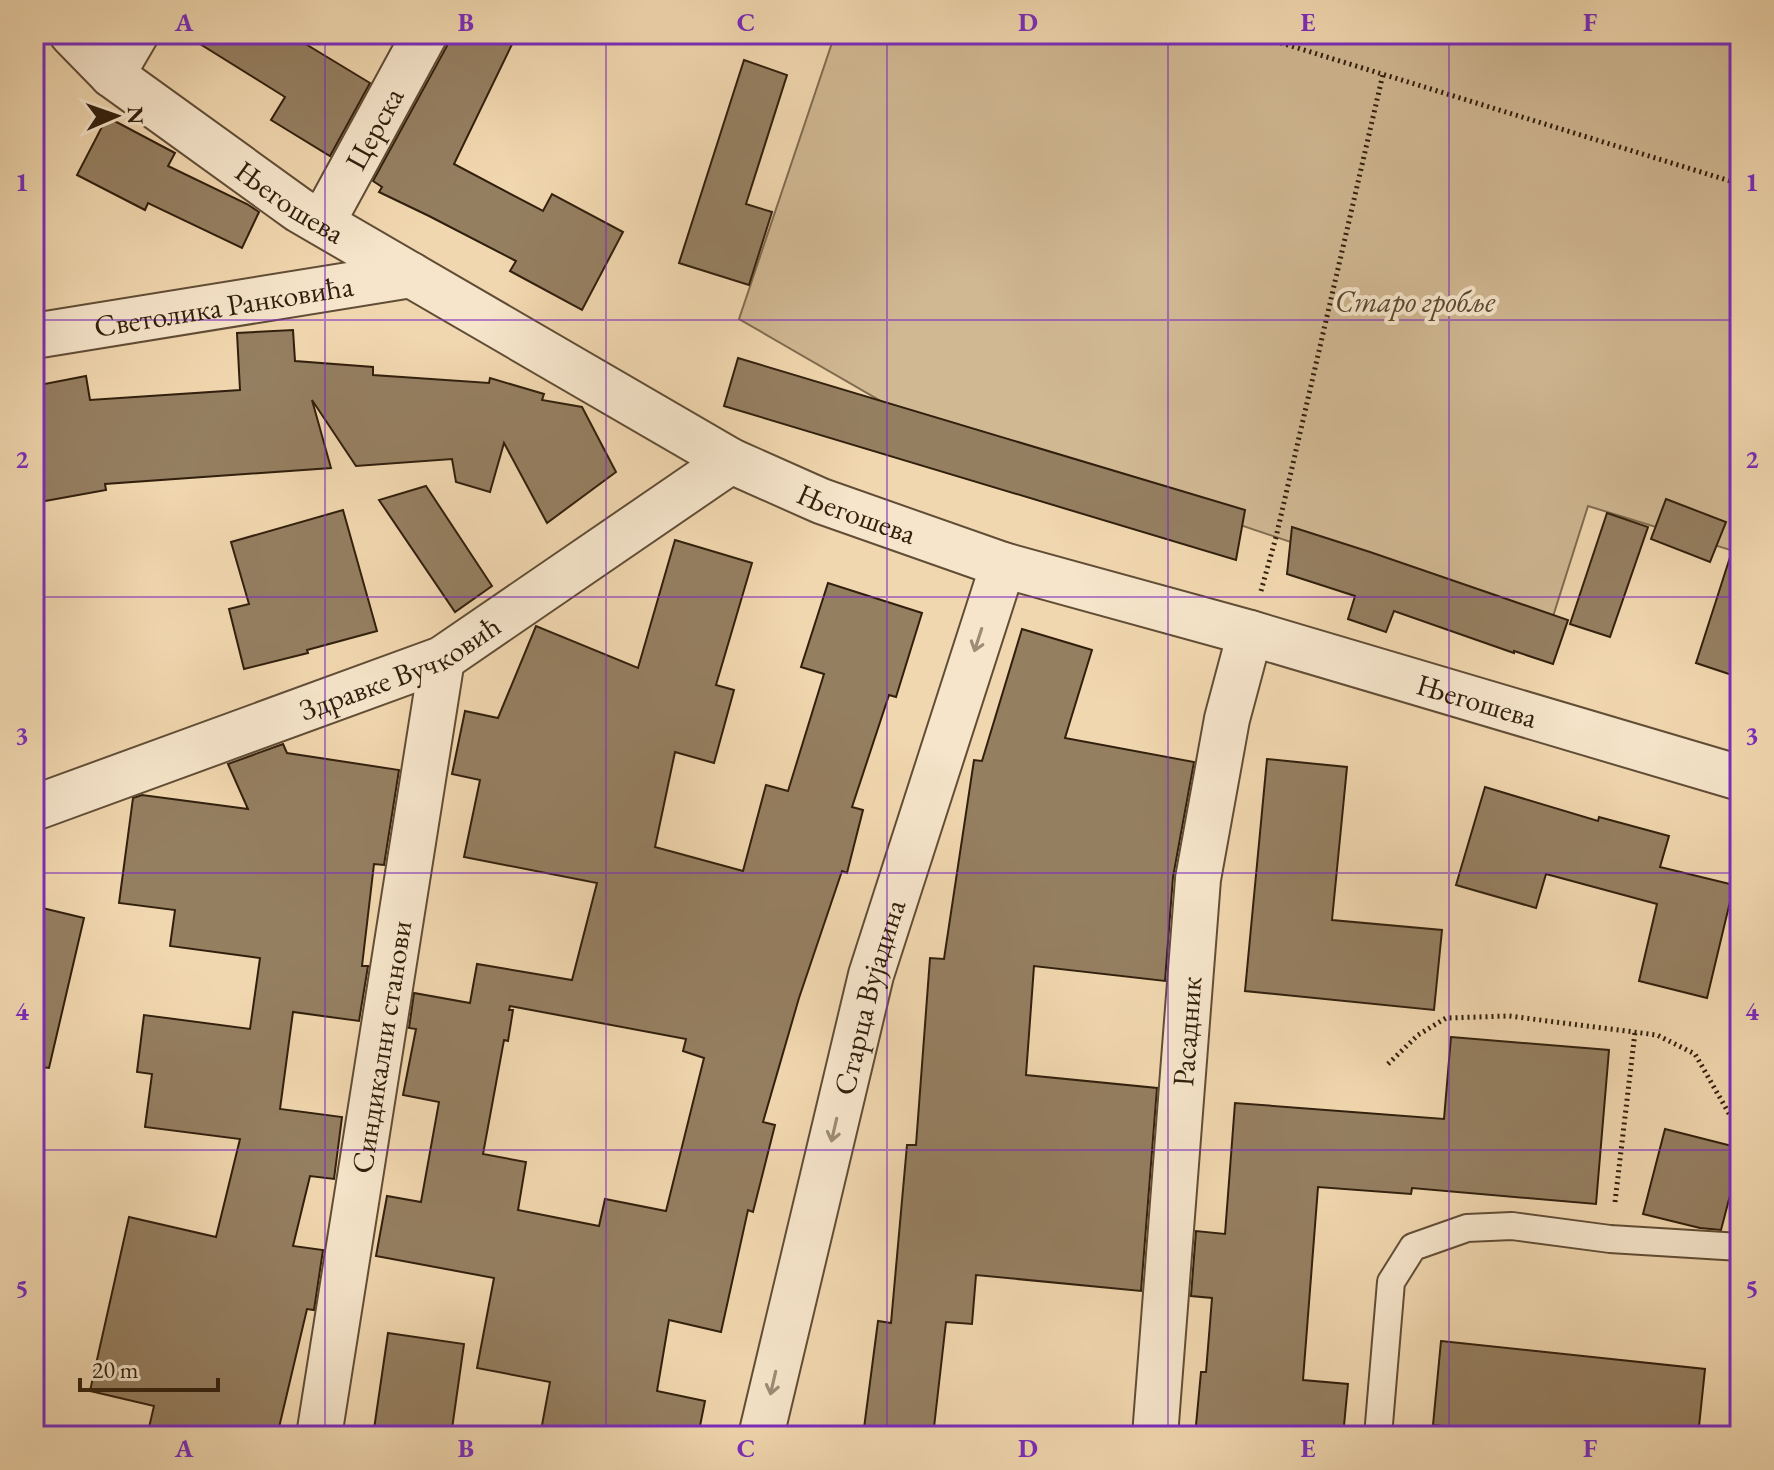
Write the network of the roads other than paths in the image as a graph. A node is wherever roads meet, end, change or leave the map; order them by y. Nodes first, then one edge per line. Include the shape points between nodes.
1 (72, 34) edge
2 (136, 34) edge
3 (425, 34) edge
4 (112, 75) junction
5 (322, 223) junction
6 (411, 275) junction
7 (34, 336) edge
8 (731, 461) junction
9 (1003, 565) junction
10 (1250, 633) junction
11 (442, 659) junction
12 (1740, 778) edge
13 (34, 808) edge
14 (1740, 1247) edge
15 (319, 1436) edge
16 (761, 1436) edge
17 (1155, 1436) edge
18 (1378, 1436) edge

1 - 4 street, Његошева
2 - 4 street
3 - 5 street, Церска
4 - 5 street, Његошева
5 - 6 street, Његошева
6 - 7 street, Светолика Ранковића
6 - 8 street, Његошева
8 - 9 street, Његошева via 821,501
8 - 11 street, Здравке Вучковић
9 - 10 street, Његошева
9 -> 16 street, Старца Вујадина via 871,975
10 - 12 street, Његошева
10 - 17 street, Расадник via 1227,719 1198,879
11 - 13 street, Здравке Вучковић
11 - 15 street, Синдикални станови
14 - 18 lane via 1512,1226 1467,1228 1413,1247 1391,1282

